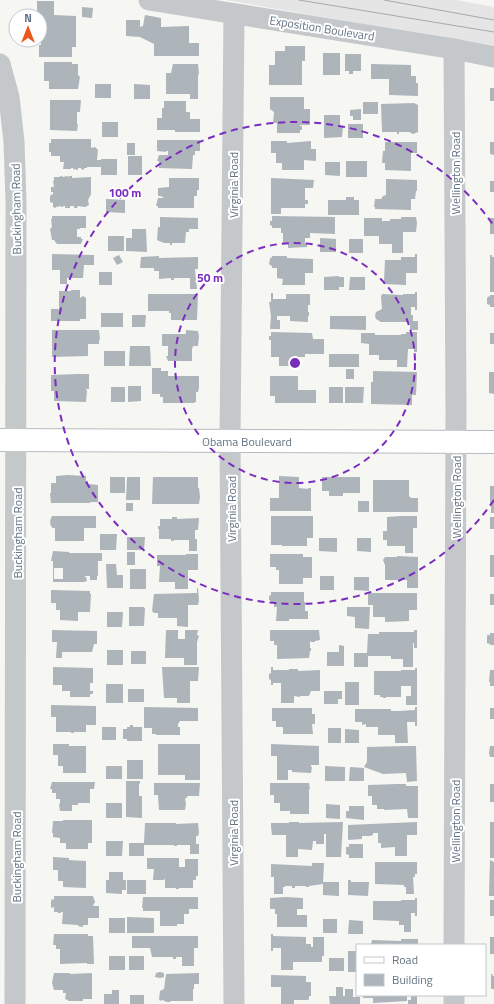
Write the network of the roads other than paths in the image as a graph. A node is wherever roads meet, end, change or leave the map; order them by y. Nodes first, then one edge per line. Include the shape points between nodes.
1 (149, 0) edge
2 (234, 14) junction
3 (454, 49) junction
4 (494, 57) edge
5 (0, 64) edge
6 (8, 440) edge
7 (230, 441) junction
8 (456, 442) junction
9 (494, 442) edge
10 (454, 944) edge
11 (15, 1004) edge
12 (234, 1004) edge

1 - 2 street, Exposition Boulevard
2 - 3 street, Exposition Boulevard
2 - 7 street, Virginia Road
3 - 4 street, Exposition Boulevard
3 - 8 street, Wellington Road
5 - 6 street, Buckingham Road via 9,97 16,202
6 - 7 main road, Obama Boulevard
6 - 11 street, Buckingham Road
7 - 8 main road, Obama Boulevard
7 - 12 street, Virginia Road
8 - 9 main road, Obama Boulevard
8 - 10 street, Wellington Road

